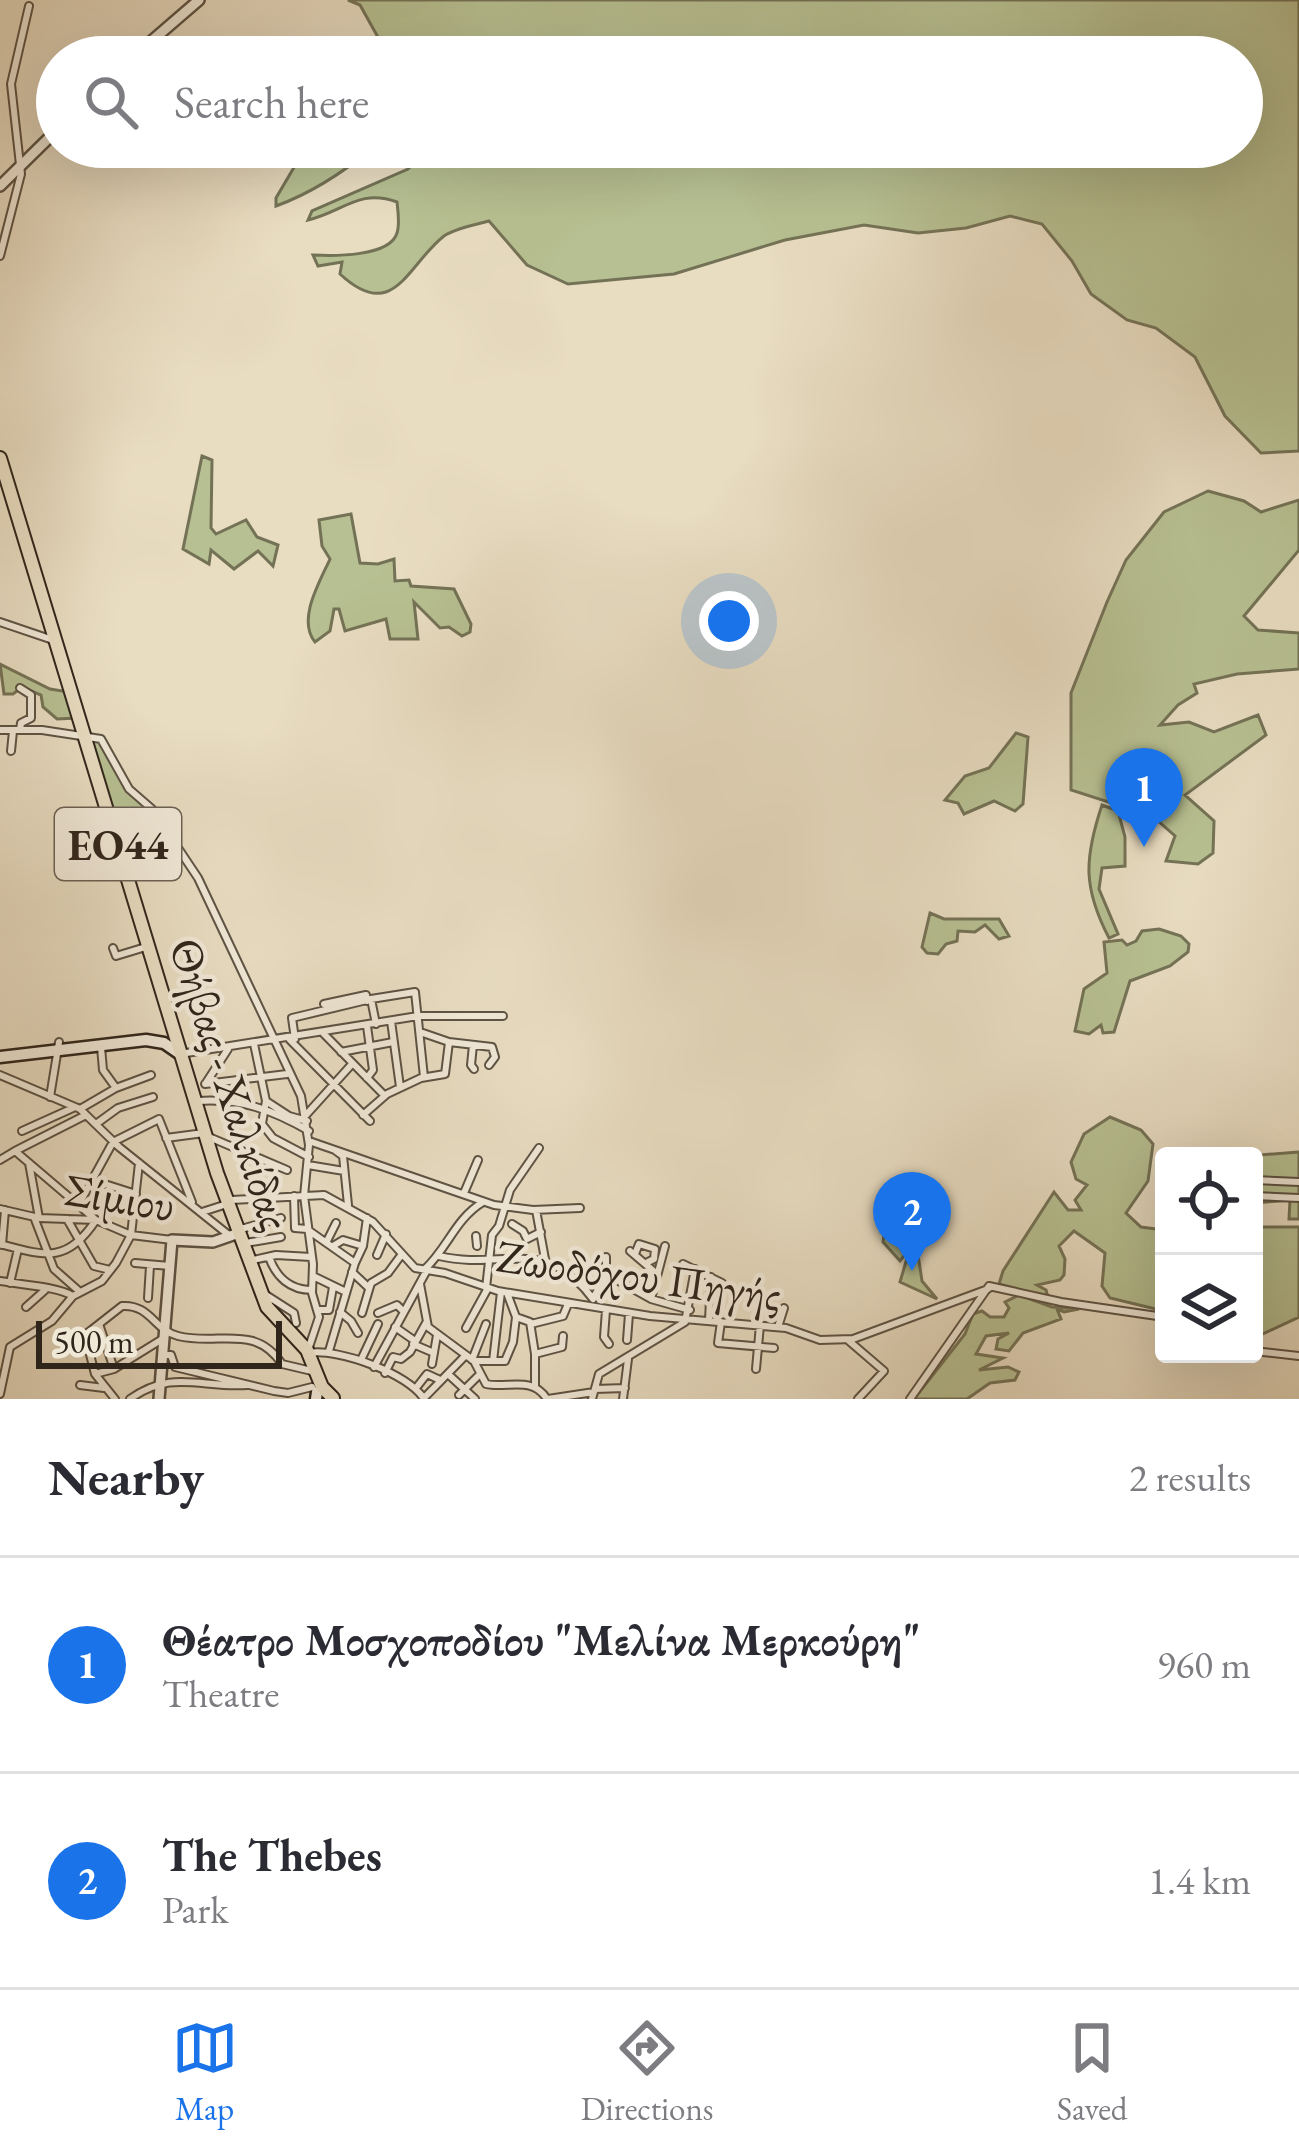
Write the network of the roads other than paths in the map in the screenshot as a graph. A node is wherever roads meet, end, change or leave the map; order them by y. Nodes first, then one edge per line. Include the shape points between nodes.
1 (199, 0) edge
2 (29, 6) dead end
3 (157, 36) edge
4 (36, 153) edge
5 (20, 170) junction
6 (4, 183) edge
7 (16, 193) junction
8 (0, 256) edge
9 (0, 458) edge
10 (0, 622) edge
11 (56, 641) junction
12 (20, 688) dead end
13 (0, 730) edge
14 (17, 730) junction
15 (39, 730) junction
16 (85, 735) junction
17 (39, 744) dead end
18 (11, 751) dead end
19 (149, 946) junction
20 (113, 948) dead end
21 (369, 1000) junction
22 (329, 1006) junction
23 (168, 1011) junction
24 (418, 1016) junction
25 (503, 1016) dead end
26 (391, 1021) junction
27 (376, 1024) junction
28 (367, 1026) junction
29 (337, 1031) junction
30 (420, 1032) junction
31 (324, 1034) junction
32 (292, 1039) junction
33 (146, 1040) junction
34 (276, 1041) junction
35 (393, 1042) junction
36 (449, 1042) junction
37 (473, 1043) junction
38 (100, 1044) junction
39 (254, 1044) junction
40 (57, 1046) junction
41 (370, 1046) junction
42 (229, 1047) junction
43 (341, 1052) junction
44 (180, 1054) junction
45 (0, 1057) edge
46 (353, 1064) junction
47 (490, 1065) dead end
48 (474, 1069) dead end
49 (287, 1074) dead end
50 (0, 1075) edge
51 (152, 1075) dead end
52 (261, 1078) junction
53 (367, 1078) junction
54 (424, 1078) junction
55 (333, 1085) junction
56 (116, 1088) junction
57 (400, 1088) junction
58 (197, 1090) junction
59 (384, 1096) junction
60 (50, 1097) junction
61 (152, 1097) dead end
62 (265, 1105) junction
63 (81, 1110) junction
64 (307, 1118) junction
65 (96, 1124) junction
66 (22, 1131) dead end
67 (308, 1131) junction
68 (204, 1134) junction
69 (166, 1138) junction
70 (113, 1142) junction
71 (309, 1142) junction
72 (539, 1148) dead end
73 (15, 1151) junction
74 (260, 1159) junction
75 (0, 1160) edge
76 (478, 1160) dead end
77 (29, 1161) junction
78 (308, 1161) junction
79 (139, 1163) junction
80 (287, 1170) dead end
81 (344, 1171) junction
82 (255, 1178) dead end
83 (92, 1180) junction
84 (1263, 1180) edge
85 (1299, 1182) edge
86 (464, 1193) junction
87 (136, 1194) junction
88 (294, 1196) junction
89 (304, 1196) junction
90 (1263, 1196) edge
91 (0, 1197) edge
92 (1299, 1198) edge
93 (484, 1201) junction
94 (228, 1202) junction
95 (79, 1204) junction
96 (193, 1205) junction
97 (503, 1207) junction
98 (349, 1208) junction
99 (580, 1208) dead end
100 (2, 1210) edge
101 (536, 1210) junction
102 (202, 1212) junction
103 (36, 1218) junction
104 (281, 1218) dead end
105 (368, 1218) junction
106 (67, 1219) junction
107 (95, 1220) junction
108 (336, 1222) dead end
109 (512, 1224) dead end
110 (308, 1229) junction
111 (543, 1232) junction
112 (386, 1234) junction
113 (131, 1235) junction
114 (238, 1236) junction
115 (281, 1237) dead end
116 (172, 1240) junction
117 (490, 1242) junction
118 (81, 1244) junction
119 (330, 1244) junction
120 (1, 1245) edge
121 (647, 1245) dead end
122 (363, 1246) junction
123 (664, 1246) dead end
124 (18, 1249) junction
125 (403, 1254) junction
126 (377, 1255) dead end
127 (47, 1256) junction
128 (439, 1256) junction
129 (606, 1256) dead end
130 (268, 1257) junction
131 (311, 1257) junction
132 (489, 1260) junction
133 (545, 1260) junction
134 (469, 1261) junction
135 (250, 1262) junction
136 (135, 1264) dead end
137 (683, 1264) dead end
138 (150, 1265) junction
139 (170, 1266) junction
140 (422, 1269) junction
141 (695, 1269) junction
142 (110, 1270) junction
143 (350, 1271) junction
144 (606, 1274) junction
145 (657, 1274) junction
146 (313, 1276) junction
147 (711, 1277) junction
148 (0, 1281) edge
149 (10, 1283) junction
150 (420, 1283) junction
151 (722, 1283) dead end
152 (333, 1287) junction
153 (369, 1288) junction
154 (487, 1288) junction
155 (45, 1290) junction
156 (312, 1290) junction
157 (346, 1292) junction
158 (504, 1292) junction
159 (76, 1294) junction
160 (262, 1295) junction
161 (978, 1296) junction
162 (148, 1298) dead end
163 (651, 1299) junction
164 (568, 1304) junction
165 (593, 1304) junction
166 (26, 1307) dead end
167 (784, 1308) dead end
168 (317, 1310) junction
169 (606, 1310) junction
170 (403, 1311) junction
171 (340, 1312) junction
172 (362, 1313) dead end
173 (377, 1313) dead end
174 (628, 1313) junction
175 (689, 1314) junction
176 (1155, 1316) edge
177 (516, 1317) junction
178 (709, 1321) junction
179 (721, 1322) junction
180 (296, 1323) dead end
181 (426, 1323) junction
182 (99, 1324) junction
183 (377, 1324) dead end
184 (486, 1324) dead end
185 (531, 1324) junction
186 (760, 1325) junction
187 (394, 1327) junction
188 (778, 1327) junction
189 (466, 1328) dead end
190 (164, 1333) junction
191 (372, 1335) junction
192 (436, 1335) junction
193 (182, 1336) junction
194 (562, 1336) dead end
195 (814, 1339) junction
196 (627, 1340) dead end
197 (848, 1340) junction
198 (414, 1342) junction
199 (609, 1344) dead end
200 (758, 1347) junction
201 (774, 1348) dead end
202 (811, 1348) dead end
203 (557, 1349) junction
204 (328, 1351) junction
205 (308, 1352) junction
206 (1263, 1352) edge
207 (434, 1353) junction
208 (535, 1354) junction
209 (167, 1355) junction
210 (1299, 1356) edge
211 (470, 1359) junction
212 (628, 1359) junction
213 (91, 1360) junction
214 (361, 1360) junction
215 (560, 1360) dead end
216 (493, 1361) junction
217 (76, 1364) dead end
218 (432, 1364) dead end
219 (374, 1367) junction
220 (114, 1369) junction
221 (756, 1369) dead end
222 (385, 1373) junction
223 (95, 1374) junction
224 (464, 1374) dead end
225 (480, 1374) junction
226 (444, 1377) junction
227 (161, 1382) junction
228 (456, 1382) junction
229 (80, 1384) dead end
230 (251, 1385) junction
231 (104, 1388) junction
232 (263, 1388) junction
233 (416, 1388) junction
234 (534, 1388) junction
235 (626, 1388) junction
236 (321, 1389) edge
237 (462, 1392) junction
238 (0, 1394) edge
239 (594, 1394) edge
240 (274, 1395) edge
241 (424, 1398) edge
242 (115, 1399) edge
243 (130, 1399) edge
244 (159, 1399) edge
245 (260, 1399) edge
246 (475, 1399) edge
247 (547, 1399) edge
248 (623, 1399) edge
249 (857, 1399) edge
250 (910, 1399) edge

1 - 3 street
2 - 5 street via 11,84
4 - 5 street
5 - 6 street
5 - 7 street
6 - 7 street
7 - 8 street
9 - 11 main road, Θήβας - Χαλκίδας / ΕΟ44
10 - 11 street
11 - 16 main road, Θήβας - Χαλκίδας / ΕΟ44
12 - 14 street via 31,695 31,718
13 - 14 street
14 - 15 street
14 - 18 street
15 - 16 street
15 - 17 street
16 - 19 main road, Θήβας - Χαλκίδας / ΕΟ44
16 - 34 street via 106,745 129,789 193,869
19 - 20 street via 116,956
19 - 23 main road, Θήβας - Χαλκίδας / ΕΟ44
21 - 22 street
21 - 24 street via 414,991
21 - 27 street
22 - 29 street
22 - 32 street via 292,1018
23 - 33 main road via 162,1029
23 - 44 main road, Θήβας - Χαλκίδας / ΕΟ44
24 - 25 street
24 - 26 street
24 - 30 street
26 - 27 street
26 - 35 street
27 - 28 street
28 - 29 street
28 - 41 street
29 - 31 street
30 - 36 street
30 - 54 street
31 - 32 street
31 - 43 street
32 - 34 street
32 - 55 street
33 - 38 main road
33 - 44 main road
34 - 39 street
34 - 64 street
35 - 41 street
35 - 57 street
36 - 37 street
36 - 54 street via 446,1072
37 - 47 street via 494,1049
37 - 48 street
38 - 40 main road
38 - 56 street via 103,1070
39 - 42 street
39 - 52 street
40 - 45 main road
40 - 60 street
41 - 43 street
41 - 53 street
42 - 44 street
42 - 58 street
43 - 46 street
44 - 58 main road, Θήβας - Χαλκίδας / ΕΟ44
46 - 53 street
46 - 55 street
49 - 52 street
50 - 60 street
51 - 56 street
52 - 58 street
52 - 62 street
53 - 59 street
54 - 57 street
55 - 59 street via 367,1118
55 - 64 street
56 - 63 street
57 - 59 street
58 - 62 street
58 - 68 main road, Θήβας - Χαλκίδας / ΕΟ44
60 - 63 street
61 - 65 street
62 - 64 street
62 - 67 street
62 - 78 street via 261,1127
63 - 65 street
63 - 66 street
63 - 73 street
64 - 67 street
65 - 70 street
67 - 71 street
68 - 69 street
68 - 74 street
68 - 94 main road, Θήβας - Χαλκίδας / ΕΟ44
69 - 70 street via 156,1119
69 - 96 street
70 - 79 street
70 - 83 street
71 - 78 street
71 - 81 street via 342,1154
71 - 86 street
72 - 97 street
73 - 75 street
73 - 77 street
74 - 80 street
74 - 82 street
76 - 86 street
77 - 95 street
77 - 103 street
78 - 81 street
78 - 89 street
79 - 87 street
79 - 96 street
81 - 98 street
83 - 87 street
83 - 95 street
84 - 85 street
86 - 93 street
87 - 113 street
88 - 89 street
88 - 94 street
88 - 110 street via 295,1228
89 - 98 street
89 - 110 street
90 - 92 street
91 - 100 street
93 - 97 street
93 - 128 street via 456,1223
94 - 102 street
94 - 114 main road, Θήβας - Χαλκίδας / ΕΟ44
95 - 107 street
96 - 102 street
97 - 101 street
97 - 117 street
98 - 105 street
99 - 101 street
100 - 103 street, Σίμιου
100 - 120 street
101 - 111 street
102 - 114 street
103 - 106 street, Σίμιου
103 - 127 street
104 - 114 street
105 - 112 street
105 - 122 street
106 - 107 street, Σίμιου
106 - 118 street
107 - 113 street, Σίμιου
107 - 118 street
108 - 119 street
109 - 111 street via 527,1239
110 - 119 street
110 - 131 street
111 - 133 street
112 - 125 street
112 - 126 street
113 - 116 street, Σίμιου
113 - 142 street
114 - 115 street
114 - 116 street, Σίμιου
114 - 135 main road, Θήβας - Χαλκίδας / ΕΟ44
116 - 139 street
117 - 132 street
117 - 134 street via 475,1243
118 - 127 street
118 - 142 street via 94,1266
119 - 122 street
119 - 143 street
120 - 124 street
121 - 145 street via 639,1256
122 - 143 street
123 - 145 street
124 - 127 street
124 - 149 street
125 - 140 street
125 - 153 street
127 - 159 street
128 - 134 street
128 - 140 street
129 - 144 street
130 - 131 street
130 - 135 street
130 - 156 street via 288,1284
131 - 146 street
132 - 133 street
132 - 134 street
132 - 154 street
133 - 165 street
135 - 160 main road, Θήβας - Χαλκίδας / ΕΟ44
136 - 138 street
137 - 141 street
138 - 139 street
138 - 162 street
139 - 190 street
140 - 150 street
140 - 154 street, Ζωοδόχου Πηγής
141 - 147 street
141 - 175 street
142 - 159 street
143 - 153 street
143 - 157 street
144 - 163 street
144 - 165 street
145 - 163 street
146 - 152 street
146 - 156 street
147 - 151 street
147 - 178 street
148 - 149 street
149 - 155 street
150 - 170 street
150 - 181 street
152 - 157 street
152 - 168 street via 329,1310
153 - 172 street
154 - 158 street, Ζωοδόχου Πηγής
154 - 189 street
155 - 159 street
155 - 166 street
156 - 168 street
157 - 171 street
158 - 164 street, Ζωοδόχου Πηγής
158 - 177 street
158 - 216 street
159 - 238 street via 6,1352
160 - 180 street via 292,1311
160 - 205 main road, Θήβας - Χαλκίδας / ΕΟ44
161 - 176 street via 988,1289
161 - 197 street, Ζωοδόχου Πηγής
161 - 250 street
163 - 175 street
164 - 165 street, Ζωοδόχου Πηγής
164 - 185 street via 563,1316
165 - 169 street, Ζωοδόχου Πηγής
167 - 188 street
168 - 205 street
169 - 174 street, Ζωοδόχου Πηγής
169 - 199 street
170 - 173 street via 397,1305
170 - 187 street
171 - 191 street via 357,1332
171 - 204 street
174 - 175 street, Ζωοδόχου Πηγής
174 - 196 street
175 - 178 street, Ζωοδόχου Πηγής
175 - 212 street
177 - 185 street
177 - 216 street via 509,1356
178 - 179 street, Ζωοδόχου Πηγής
179 - 186 street, Ζωοδόχου Πηγής
179 - 200 street via 718,1342
181 - 192 street
181 - 198 street
182 - 190 street via 131,1305
182 - 213 street via 85,1335
182 - 220 street
183 - 191 street
184 - 211 street
185 - 208 street
186 - 188 street, Ζωοδόχου Πηγής
186 - 200 street
187 - 198 street
187 - 219 street
188 - 195 street, Ζωοδόχου Πηγής
190 - 193 street
190 - 209 street
190 - 220 street
191 - 214 street
192 - 207 street
192 - 211 street
193 - 209 street via 170,1340
193 - 236 street via 256,1341
194 - 203 street
195 - 197 street, Ζωοδόχου Πηγής
195 - 202 street
197 - 249 street via 884,1371
198 - 207 street
198 - 222 street
200 - 201 street
200 - 221 street
203 - 208 street
203 - 215 street
204 - 205 street
204 - 214 street
205 - 236 main road, Θήβας - Χαλκίδας / ΕΟ44
206 - 210 street
207 - 218 street
208 - 234 street
209 - 227 street
209 - 230 street via 175,1367
211 - 216 street
211 - 225 street
211 - 226 street
212 - 235 street
212 - 239 street via 599,1374
213 - 217 street
213 - 223 street
214 - 219 street
219 - 222 street
220 - 223 street
222 - 233 street
223 - 231 street
224 - 228 street
225 - 234 street via 496,1390 514,1382
225 - 237 street
226 - 228 street
226 - 233 street via 428,1374
226 - 241 street
227 - 230 street
227 - 243 street
227 - 244 street
228 - 237 street
229 - 231 street
230 - 232 street
231 - 242 street
232 - 240 street
232 - 245 street
233 - 241 street
234 - 247 street
235 - 239 street
235 - 248 street
236 - 240 street
237 - 246 street
239 - 247 street

